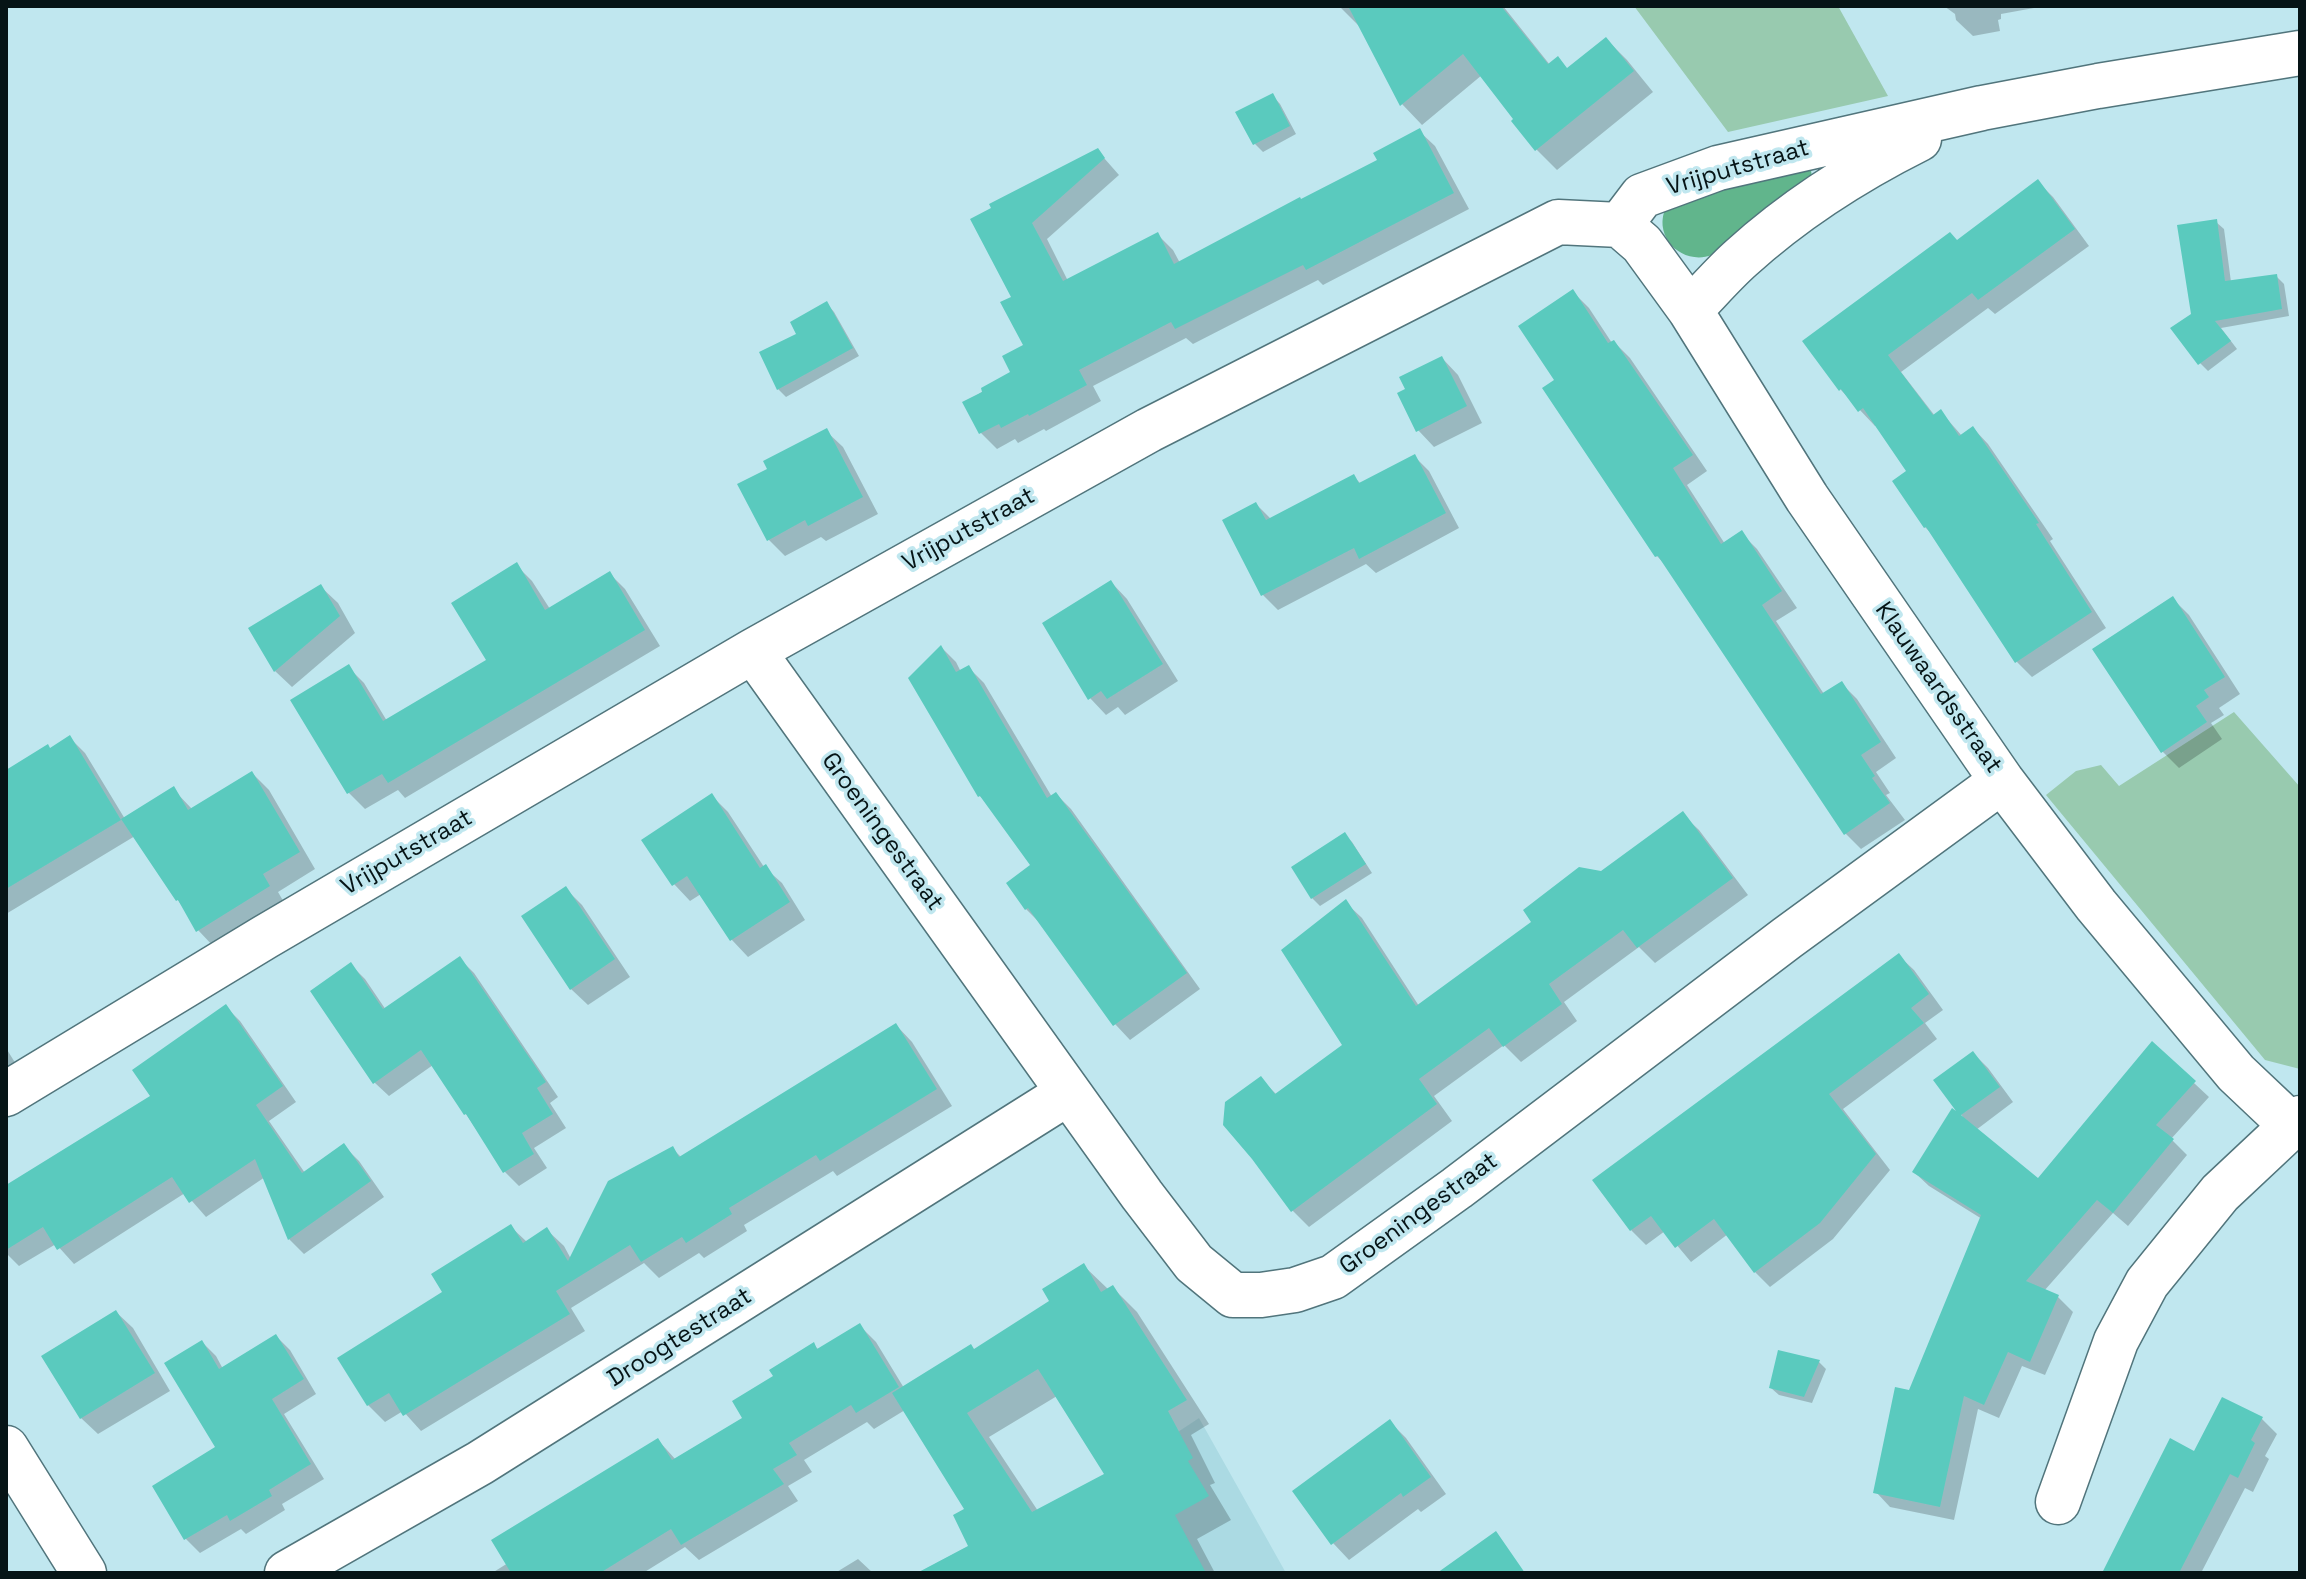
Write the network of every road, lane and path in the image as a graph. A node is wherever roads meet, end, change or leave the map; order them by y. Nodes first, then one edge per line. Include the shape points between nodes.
1 (2300, 53) edge
2 (1982, 108) junction
3 (1620, 225) junction
4 (1690, 310) junction
5 (753, 651) junction
6 (2002, 781) junction
7 (1068, 1093) junction
8 (6, 1094) edge
9 (2296, 1121) edge
10 (6, 1448) edge
11 (2058, 1502) dead end
12 (84, 1573) edge
13 (287, 1573) edge

1 - 2 street, Vrijputstraat
2 - 3 street, Vrijputstraat via 1718,168 1642,196
2 - 4 street, Vrijputstraat via 1870,163 1809,203 1740,258
3 - 4 street, Klauwaardsstraat via 1642,244
3 - 5 street, Vrijputstraat via 1558,222 1149,430
4 - 6 street, Klauwaardsstraat via 1807,498
5 - 7 street, Groeningestraat
5 - 8 street, Vrijputstraat
6 - 7 street, Groeningestraat via 1333,1277 1261,1295 1233,1295 1194,1263
6 - 9 street, Klauwaardsstraat via 2096,905 2236,1073
7 - 13 street, Droogtestraat via 480,1463
9 - 11 street via 2220,1193 2147,1283 2116,1341
10 - 12 street

